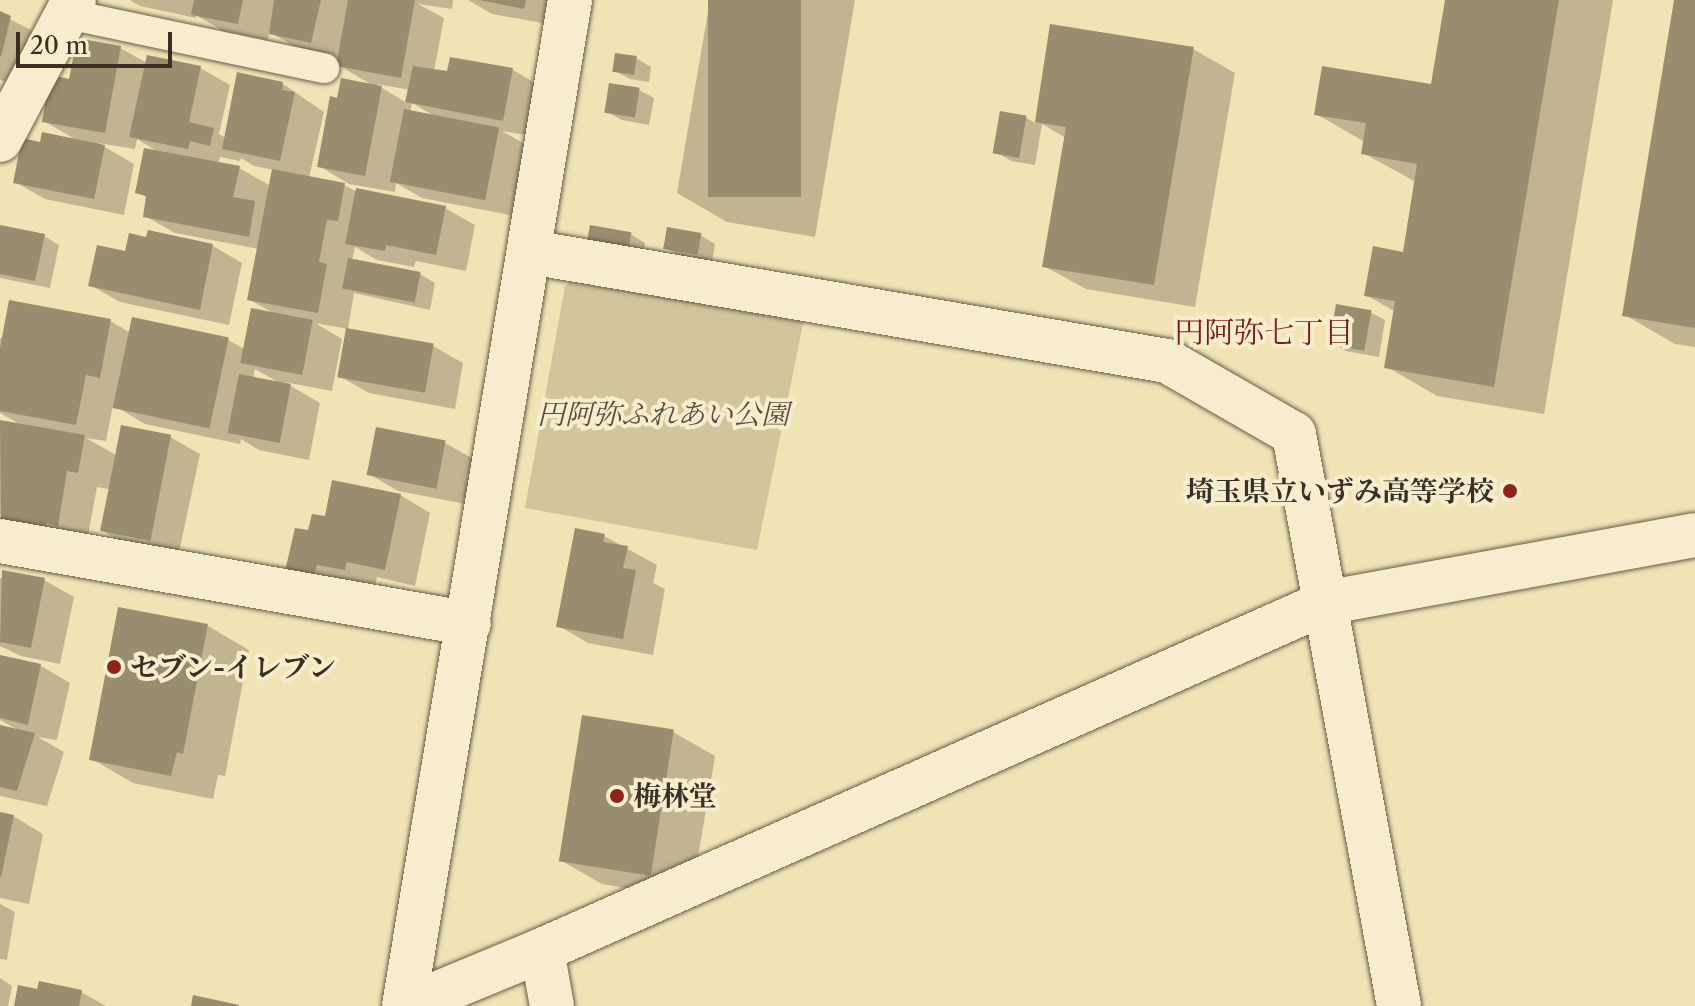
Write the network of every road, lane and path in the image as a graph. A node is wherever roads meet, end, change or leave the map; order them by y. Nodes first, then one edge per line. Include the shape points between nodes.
1 (570, 0) edge
2 (70, 7) edge
3 (324, 68) dead end
4 (10, 98) edge
5 (0, 140) edge
6 (530, 252) junction
7 (1695, 535) edge
8 (0, 541) edge
9 (1325, 603) junction
10 (469, 624) junction
11 (542, 950) junction
12 (405, 1006) edge
13 (552, 1006) edge
14 (1399, 1006) edge

1 - 6 street
2 - 3 lane
2 - 4 street
4 - 5 street
6 - 9 street via 1167,361 1294,434
6 - 10 street
7 - 9 street
8 - 10 street
9 - 11 street
9 - 14 street
10 - 12 street
11 - 12 street
11 - 13 street

